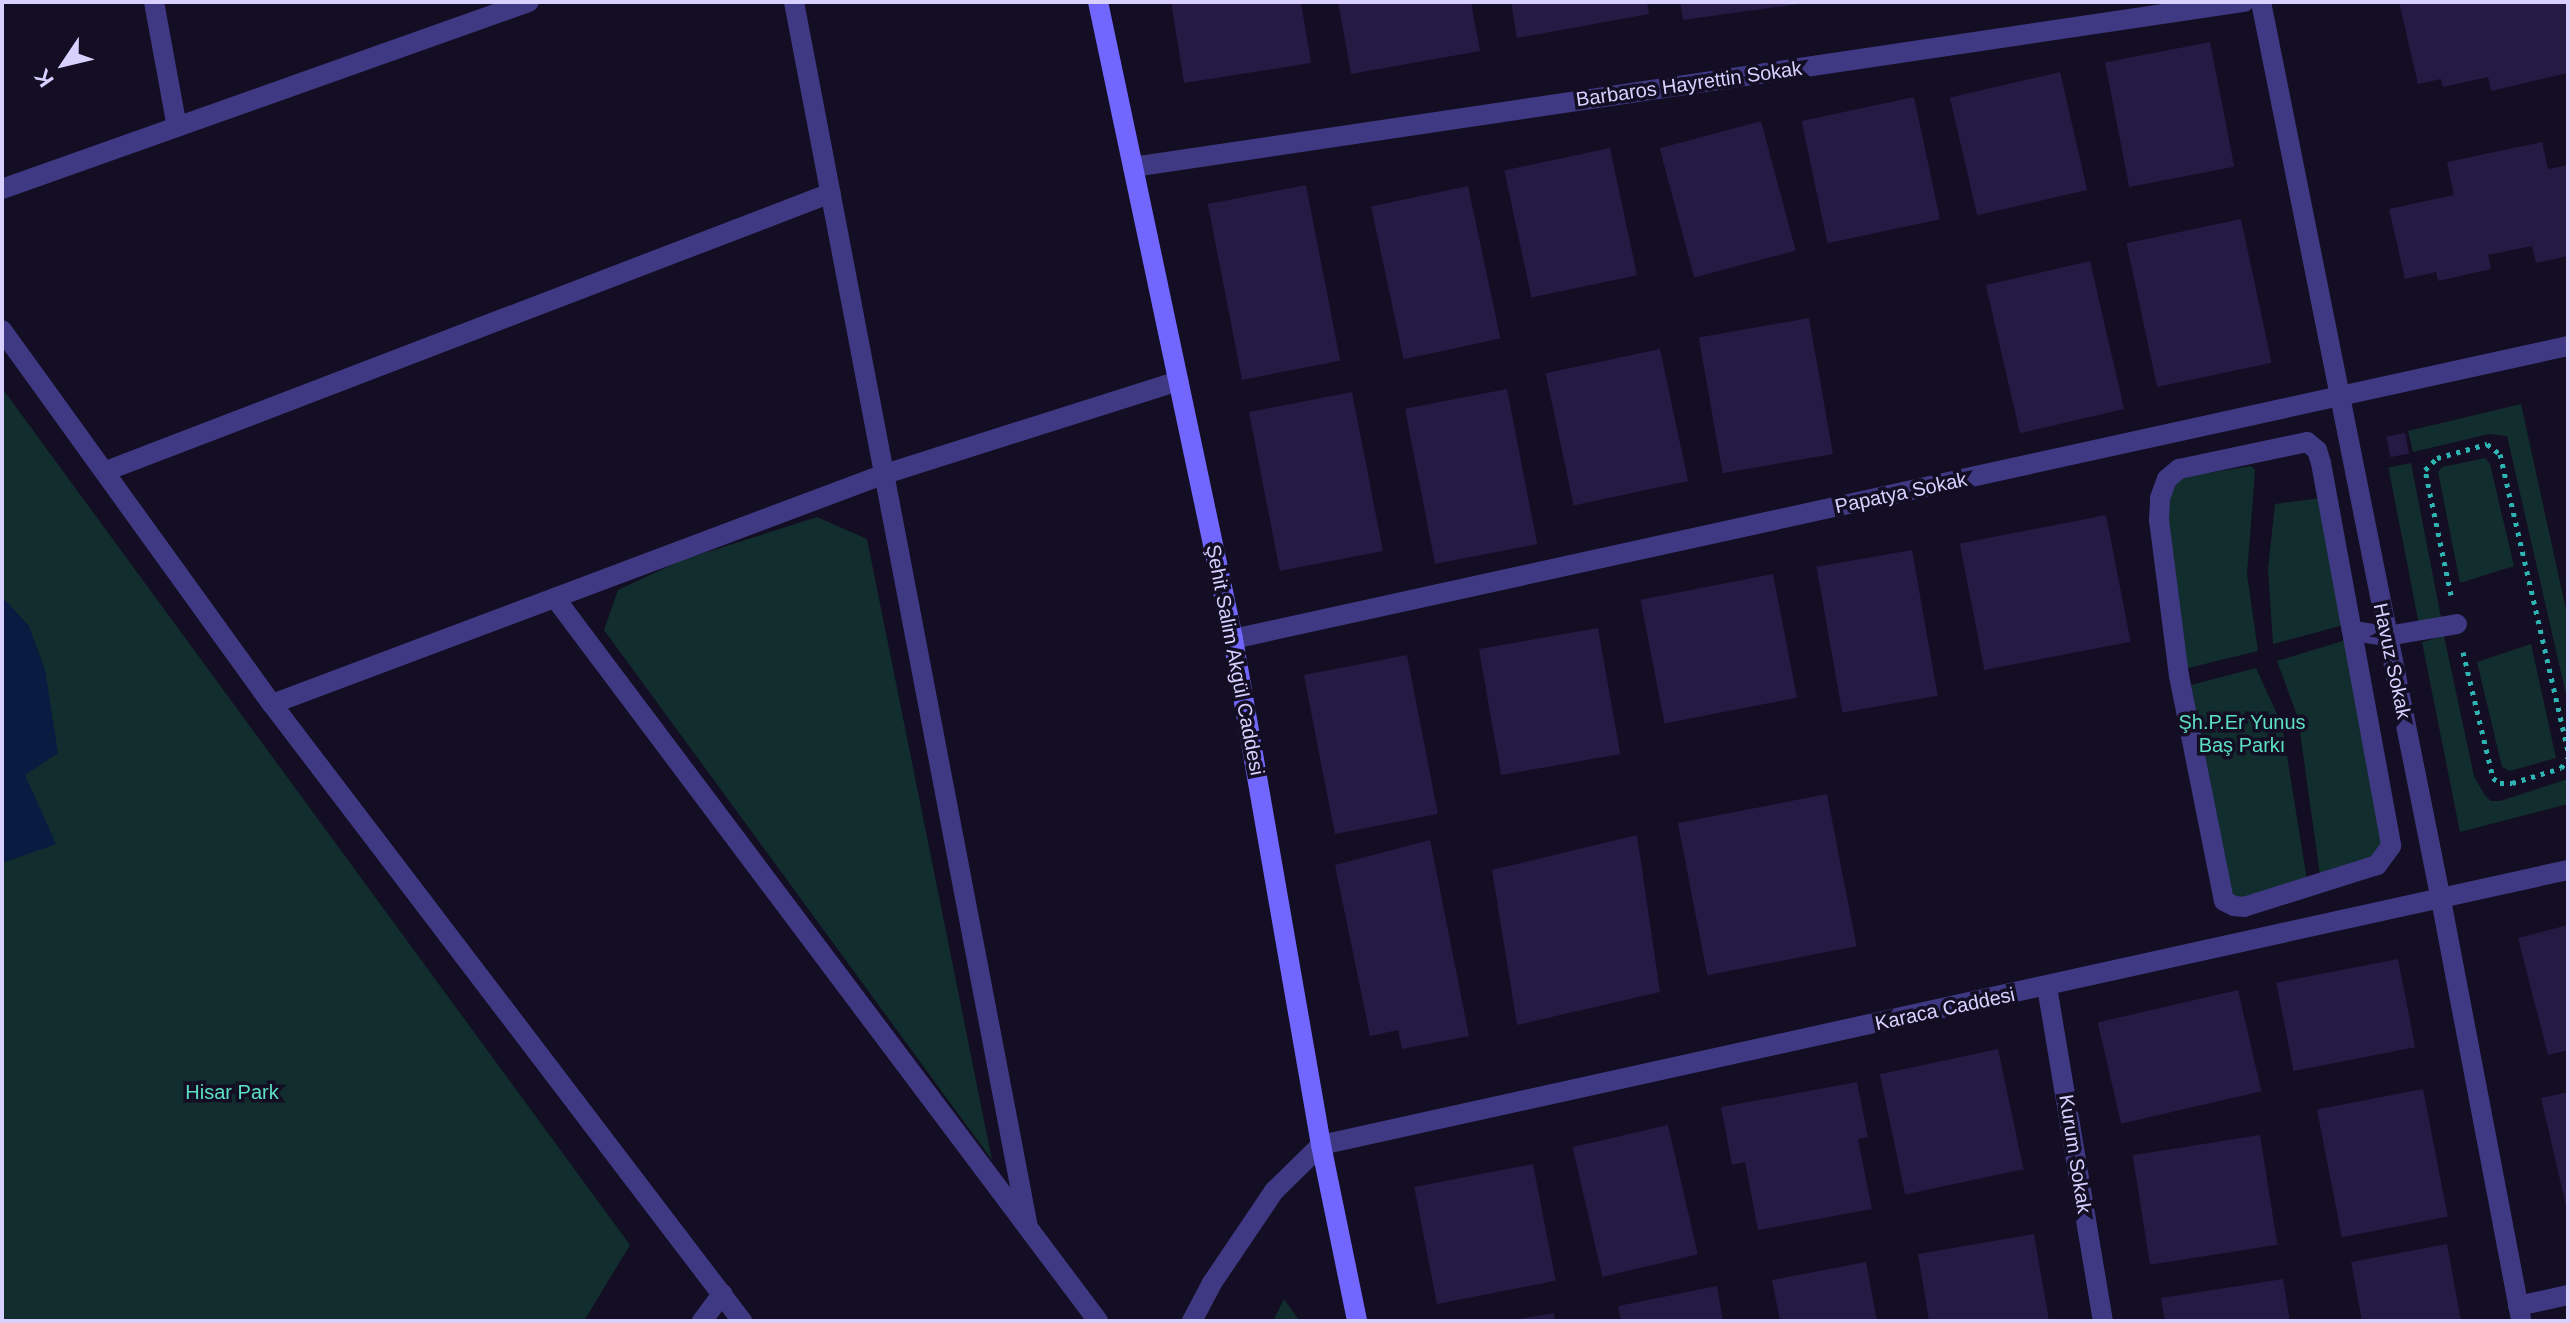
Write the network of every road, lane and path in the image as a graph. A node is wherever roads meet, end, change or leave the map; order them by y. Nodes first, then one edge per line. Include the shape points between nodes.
1 (154, 2) edge
2 (529, 2) edge
3 (794, 2) edge
4 (1098, 2) edge
5 (2244, 2) edge
6 (2261, 2) edge
7 (177, 127) junction
8 (1133, 167) junction
9 (2, 189) edge
10 (831, 193) junction
11 (2, 330) edge
12 (2568, 346) edge
13 (1178, 381) junction
14 (2338, 398) junction
15 (2479, 445) dead end
16 (106, 471) junction
17 (882, 475) junction
18 (555, 598) junction
19 (2457, 624) dead end
20 (2354, 631) junction
21 (2387, 636) junction
22 (1233, 639) junction
23 (272, 704) junction
24 (2568, 750) edge
25 (2568, 870) edge
26 (2441, 900) junction
27 (2047, 987) junction
28 (1321, 1145) junction
29 (1028, 1227) junction
30 (722, 1294) junction
31 (2568, 1295) edge
32 (2520, 1313) edge
33 (702, 1321) edge
34 (742, 1321) edge
35 (1098, 1321) edge
36 (1192, 1321) edge
37 (1357, 1321) edge
38 (2103, 1321) edge

1 - 7 street
2 - 7 street
3 - 10 street
4 - 8 main road, Şehit Salim Akgül Caddesi
5 - 8 street, Barbaros Hayrettin Sokak
6 - 14 street, Havuz Sokak
7 - 9 street
8 - 13 main road, Şehit Salim Akgül Caddesi
10 - 16 street
10 - 17 street
11 - 16 street
12 - 14 street, Papatya Sokak
13 - 17 street
13 - 22 main road, Şehit Salim Akgül Caddesi
14 - 21 street, Havuz Sokak
14 - 22 street, Papatya Sokak
15 - 24 path via 2491,445 2500,454
16 - 23 street
17 - 18 street
17 - 29 street
18 - 23 street
18 - 29 street
19 - 21 street
20 - 20 street via 2317,450 2307,442 2179,469 2167,479 2159,520 2179,676 2224,901 2234,906 2377,865 2391,846
20 - 21 street
21 - 26 street, Havuz Sokak
22 - 28 main road, Şehit Salim Akgül Caddesi
23 - 30 street
25 - 26 street, Karaca Caddesi
26 - 27 street, Karaca Caddesi
26 - 32 street, Havuz Sokak
27 - 28 street, Karaca Caddesi
27 - 38 street, Kurum Sokak
28 - 36 street via 1274,1191
28 - 37 main road, Şehit Salim Akgül Caddesi
29 - 35 street
30 - 33 street
30 - 34 street
31 - 32 street

